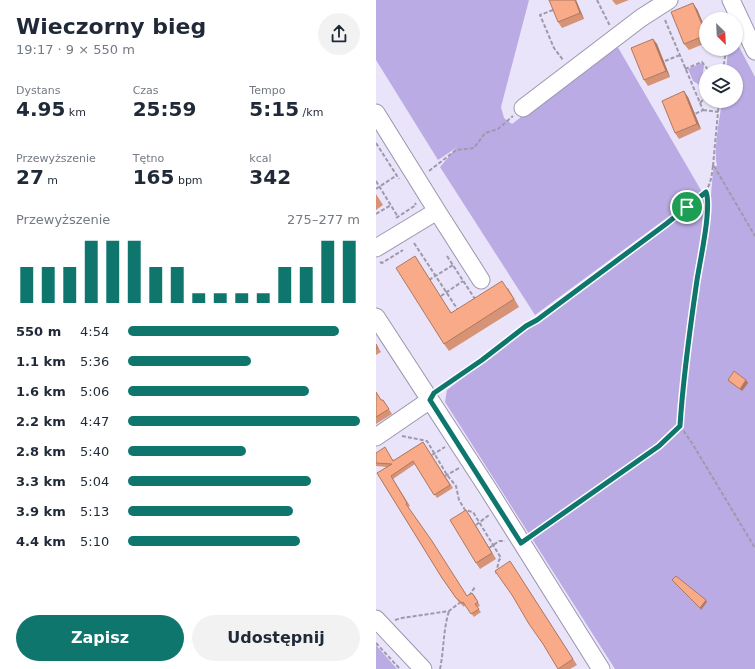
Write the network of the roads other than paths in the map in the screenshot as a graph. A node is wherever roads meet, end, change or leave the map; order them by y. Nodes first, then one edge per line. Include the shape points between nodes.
1 (731, 0) edge
2 (664, 3) edge
3 (755, 51) edge
4 (523, 108) road end
5 (376, 113) edge
6 (437, 211) junction
7 (376, 248) edge
8 (481, 280) dead end
9 (376, 317) edge
10 (430, 400) junction
11 (376, 437) edge
12 (379, 622) edge
13 (423, 669) edge
14 (601, 669) edge

1 - 3 street
2 - 4 street
5 - 6 street via 403,171
6 - 7 street
6 - 8 street
9 - 10 street
10 - 11 street
10 - 14 street via 513,542
12 - 13 street

